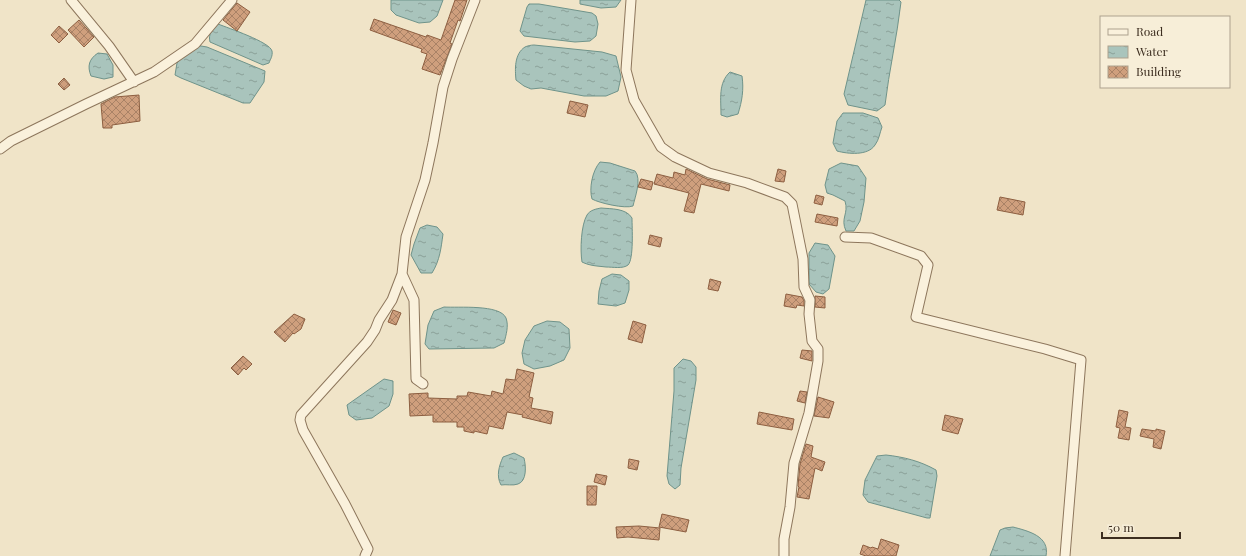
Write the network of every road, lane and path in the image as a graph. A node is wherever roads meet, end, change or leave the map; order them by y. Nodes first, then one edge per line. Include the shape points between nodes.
1 (71, 0) edge
2 (232, 0) edge
3 (475, 0) edge
4 (631, 0) edge
5 (134, 82) junction
6 (0, 149) edge
7 (844, 236) dead end
8 (402, 274) junction
9 (423, 384) dead end
10 (365, 556) edge
11 (784, 556) edge
12 (1064, 556) edge

1 - 5 street via 109,46
2 - 5 street via 195,44 154,72
3 - 8 street via 443,87 434,143 406,237
4 - 11 street via 626,70 634,100 661,147 708,173 747,183 785,197 792,204 803,259 804,288 810,300 812,341 818,349 818,361 809,413 794,463
5 - 6 street via 73,110
7 - 12 street via 871,238 921,256 928,265 916,317 1082,360
8 - 9 street via 414,300 416,379
8 - 10 street via 392,300 367,342 307,406 300,420 303,430 368,549

